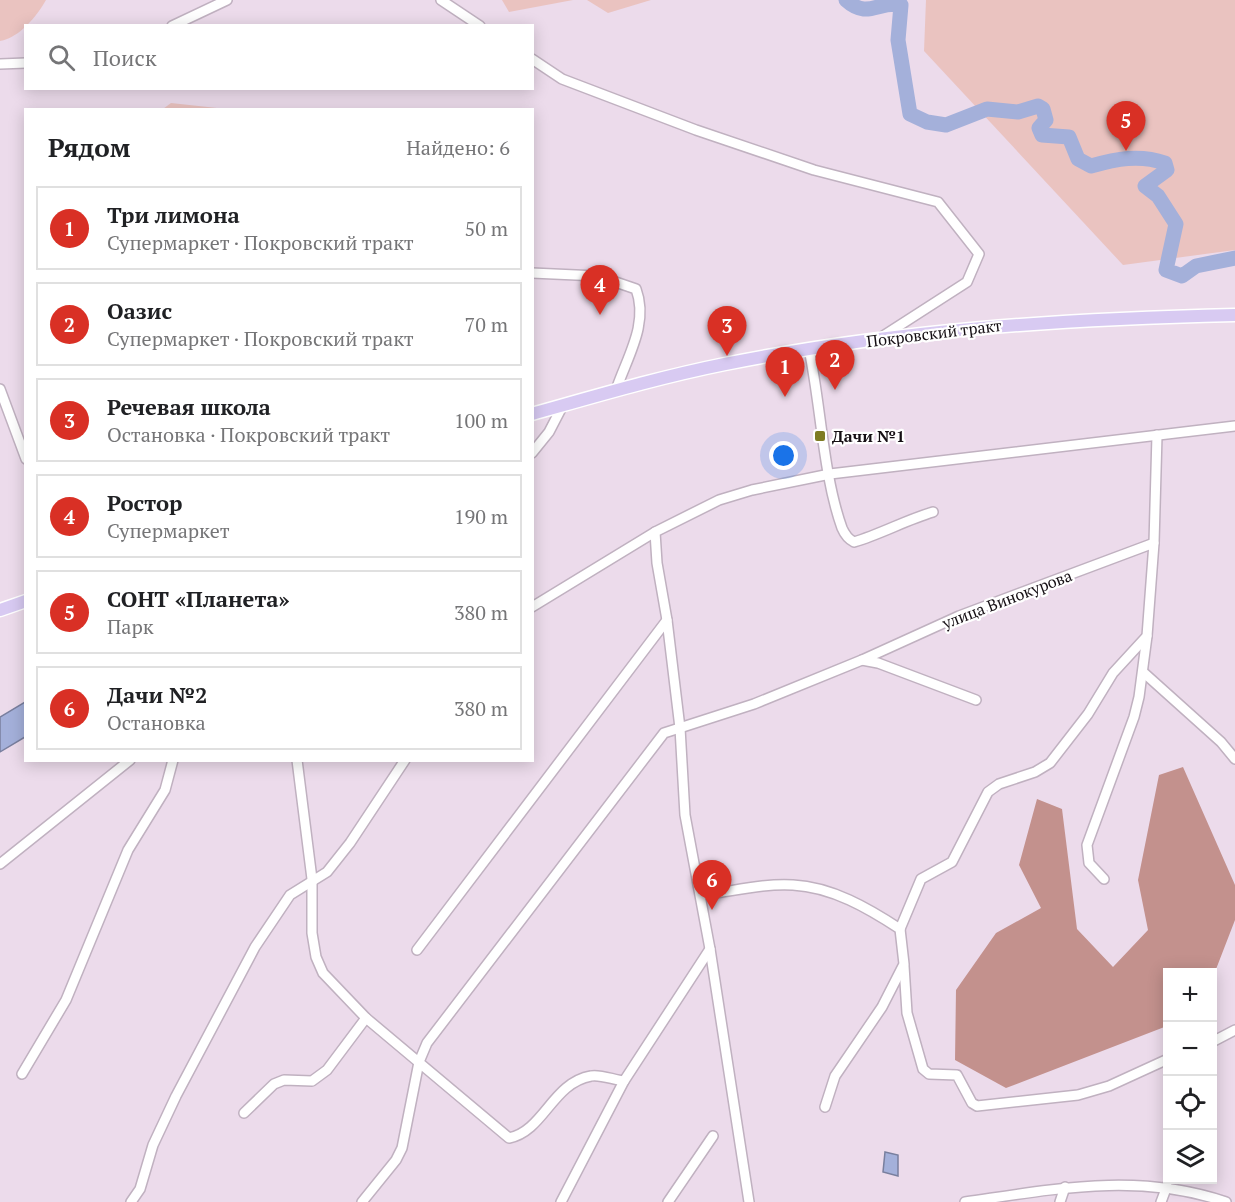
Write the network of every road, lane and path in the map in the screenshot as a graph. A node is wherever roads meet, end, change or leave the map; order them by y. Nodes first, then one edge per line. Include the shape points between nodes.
1 (226, 0) edge
2 (441, 0) edge
3 (176, 24) edge
4 (477, 24) edge
5 (534, 60) edge
6 (24, 63) edge
7 (0, 64) edge
8 (534, 273) edge
9 (1235, 315) edge
10 (878, 340) junction
11 (809, 349) junction
12 (0, 389) edge
13 (616, 390) junction
14 (563, 405) junction
15 (534, 413) edge
16 (1235, 426) edge
17 (1157, 435) junction
18 (534, 451) edge
19 (24, 454) edge
20 (830, 474) junction
21 (933, 512) dead end
22 (655, 532) junction
23 (1154, 543) junction
24 (24, 602) edge
25 (534, 606) edge
26 (0, 610) edge
27 (667, 620) junction
28 (1147, 636) junction
29 (862, 660) junction
30 (1143, 672) junction
31 (976, 700) dead end
32 (680, 728) junction
33 (1235, 759) edge
34 (128, 762) edge
35 (172, 762) edge
36 (297, 762) edge
37 (404, 762) edge
38 (0, 864) edge
39 (312, 879) junction
40 (1104, 879) dead end
41 (700, 895) junction
42 (900, 929) junction
43 (710, 949) junction
44 (417, 950) dead end
45 (904, 964) junction
46 (366, 1018) junction
47 (1235, 1030) edge
48 (1217, 1039) edge
49 (1163, 1061) edge
50 (419, 1062) junction
51 (22, 1074) dead end
52 (624, 1081) junction
53 (825, 1107) dead end
54 (244, 1113) dead end
55 (713, 1136) dead end
56 (1167, 1186) junction
57 (1065, 1187) junction
58 (747, 1201) edge
59 (131, 1202) edge
60 (362, 1202) edge
61 (561, 1202) edge
62 (668, 1202) edge
63 (964, 1202) edge
64 (1060, 1202) edge
65 (1161, 1202) edge
66 (1226, 1202) edge

1 - 3 street
2 - 4 street
5 - 10 street via 562,79 696,130 814,170 938,202 979,254 967,282
6 - 7 street
8 - 13 street via 598,276 636,289 642,305 636,341
9 - 10 main road, Покровский тракт via 1065,320
10 - 11 main road, Покровский тракт
11 - 13 main road, Покровский тракт
11 - 20 street
12 - 19 street
13 - 14 main road, Покровский тракт
14 - 15 main road, Покровский тракт
14 - 18 street
16 - 17 street
17 - 20 street
17 - 23 street
20 - 21 street via 843,530 854,542
20 - 22 street via 719,500
22 - 25 street
22 - 27 street
23 - 28 street
23 - 29 street, улица Винокурова via 959,616
24 - 26 main road
27 - 32 street
27 - 44 street
28 - 30 street
28 - 42 street via 1113,673 1088,714 1050,763 988,792 952,862 921,879
29 - 31 street
29 - 32 street, улица Винокурова via 754,704
30 - 33 street
30 - 40 street via 1134,717 1087,845 1089,863
32 - 41 street via 682,792
32 - 50 street, улица Винокурова via 657,740 428,1043
34 - 38 street
35 - 51 street via 165,790 128,850 66,1000
36 - 39 street
37 - 39 street via 350,843 327,872
39 - 46 street via 316,957 323,973
39 - 59 street via 290,894 255,947 176,1096 153,1145 140,1189
41 - 42 street via 793,885 854,902
41 - 43 street
42 - 45 street
43 - 52 street
43 - 58 street
45 - 49 street via 907,1013 923,1069 929,1074 957,1075 977,1106 1078,1095 1109,1086
45 - 53 street via 882,1007 835,1076
46 - 50 street
46 - 54 street via 327,1070 312,1081 284,1080 274,1084
47 - 48 street
50 - 52 street via 509,1138 536,1122 568,1086 592,1076
50 - 60 street, улица Винокурова via 402,1148
52 - 61 street
55 - 62 street
56 - 57 street
56 - 65 street
56 - 66 street
57 - 63 street
57 - 64 street

